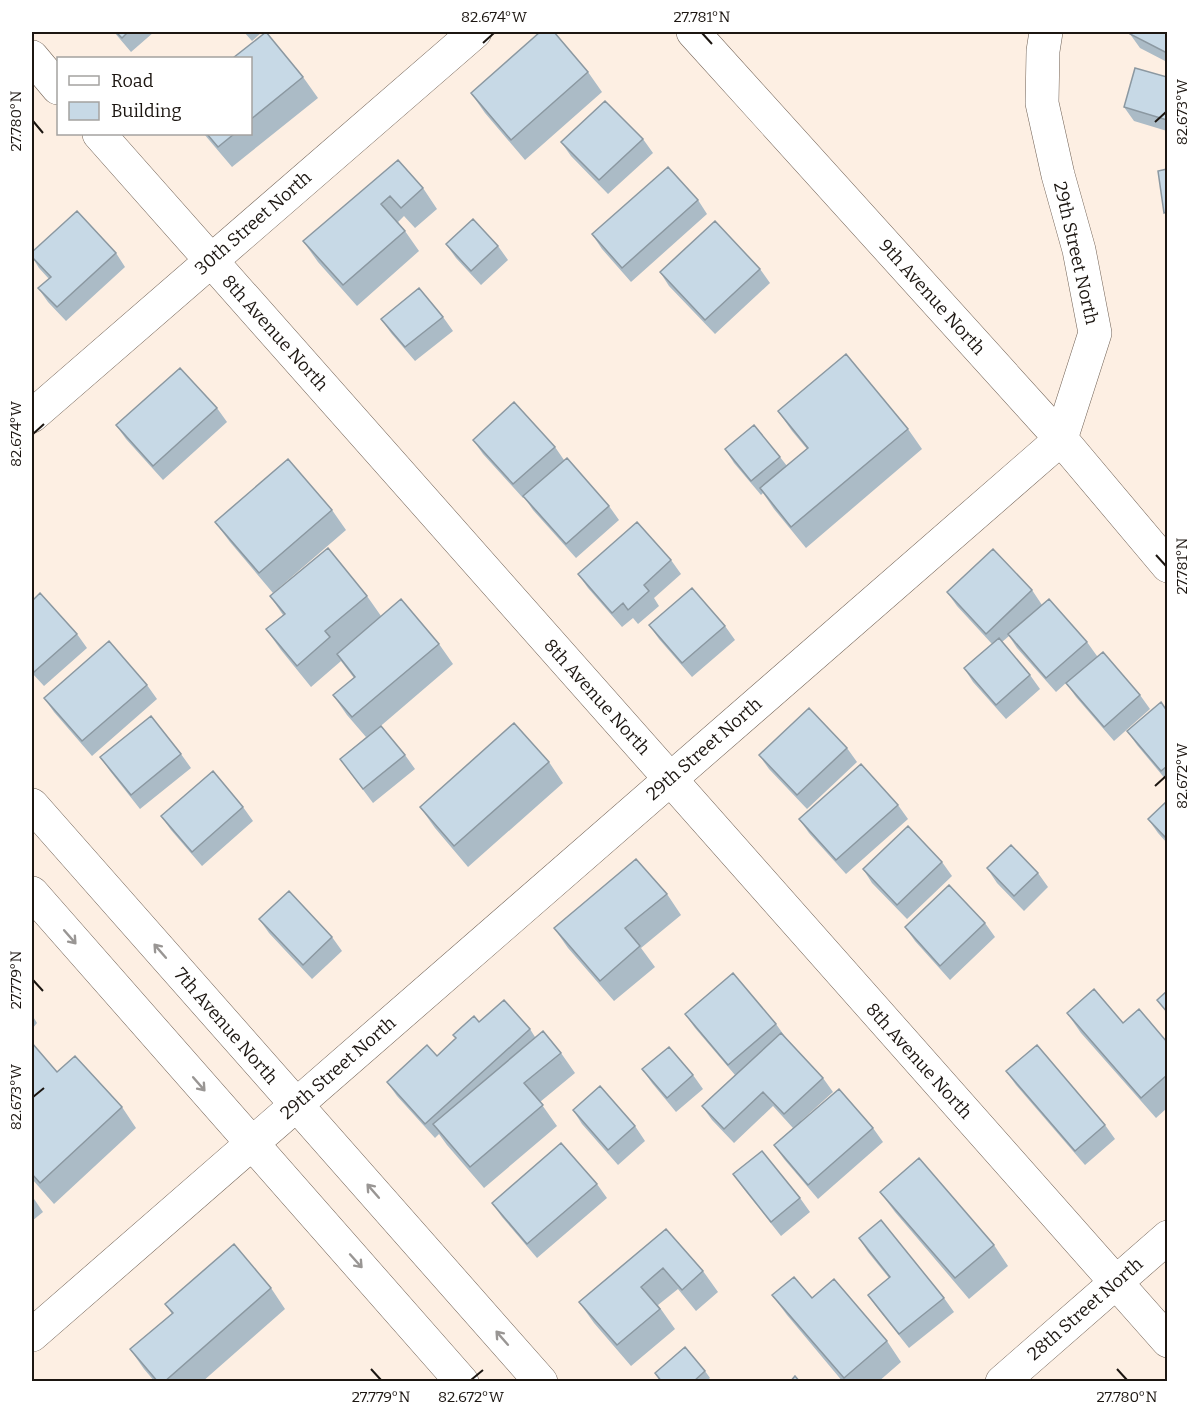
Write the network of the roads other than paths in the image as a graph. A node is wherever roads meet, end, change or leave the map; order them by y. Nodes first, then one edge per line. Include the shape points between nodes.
1 (475, 32) edge
2 (693, 32) edge
3 (1046, 32) edge
4 (32, 57) edge
5 (57, 87) edge
6 (100, 135) edge
7 (210, 260) junction
8 (32, 416) edge
9 (1061, 439) junction
10 (1167, 566) edge
11 (670, 779) junction
12 (32, 805) edge
13 (32, 893) edge
14 (296, 1105) junction
15 (252, 1144) junction
16 (1167, 1237) edge
17 (1115, 1282) junction
18 (32, 1335) edge
19 (1167, 1341) edge
20 (462, 1382) edge
21 (541, 1382) edge
22 (1002, 1382) edge

1 - 7 street, 30th Street North
2 - 9 street, 9th Avenue North
3 - 9 street, 29th Street North via 1042,103 1079,250 1095,333
4 - 5 street
6 - 7 street, 8th Avenue North
7 - 8 street, 30th Street North
7 - 11 street, 8th Avenue North
9 - 10 street, 9th Avenue North
9 - 11 street, 29th Street North
11 - 14 street, 29th Street North
11 - 17 street, 8th Avenue North
14 -> 12 street, 7th Avenue North
13 -> 15 street
14 - 15 street, 29th Street North
21 -> 14 street, 7th Avenue North
15 - 18 street, 29th Street North
15 -> 20 street
16 - 17 street, 28th Street North
17 - 19 street, 8th Avenue North
17 - 22 street, 28th Street North

